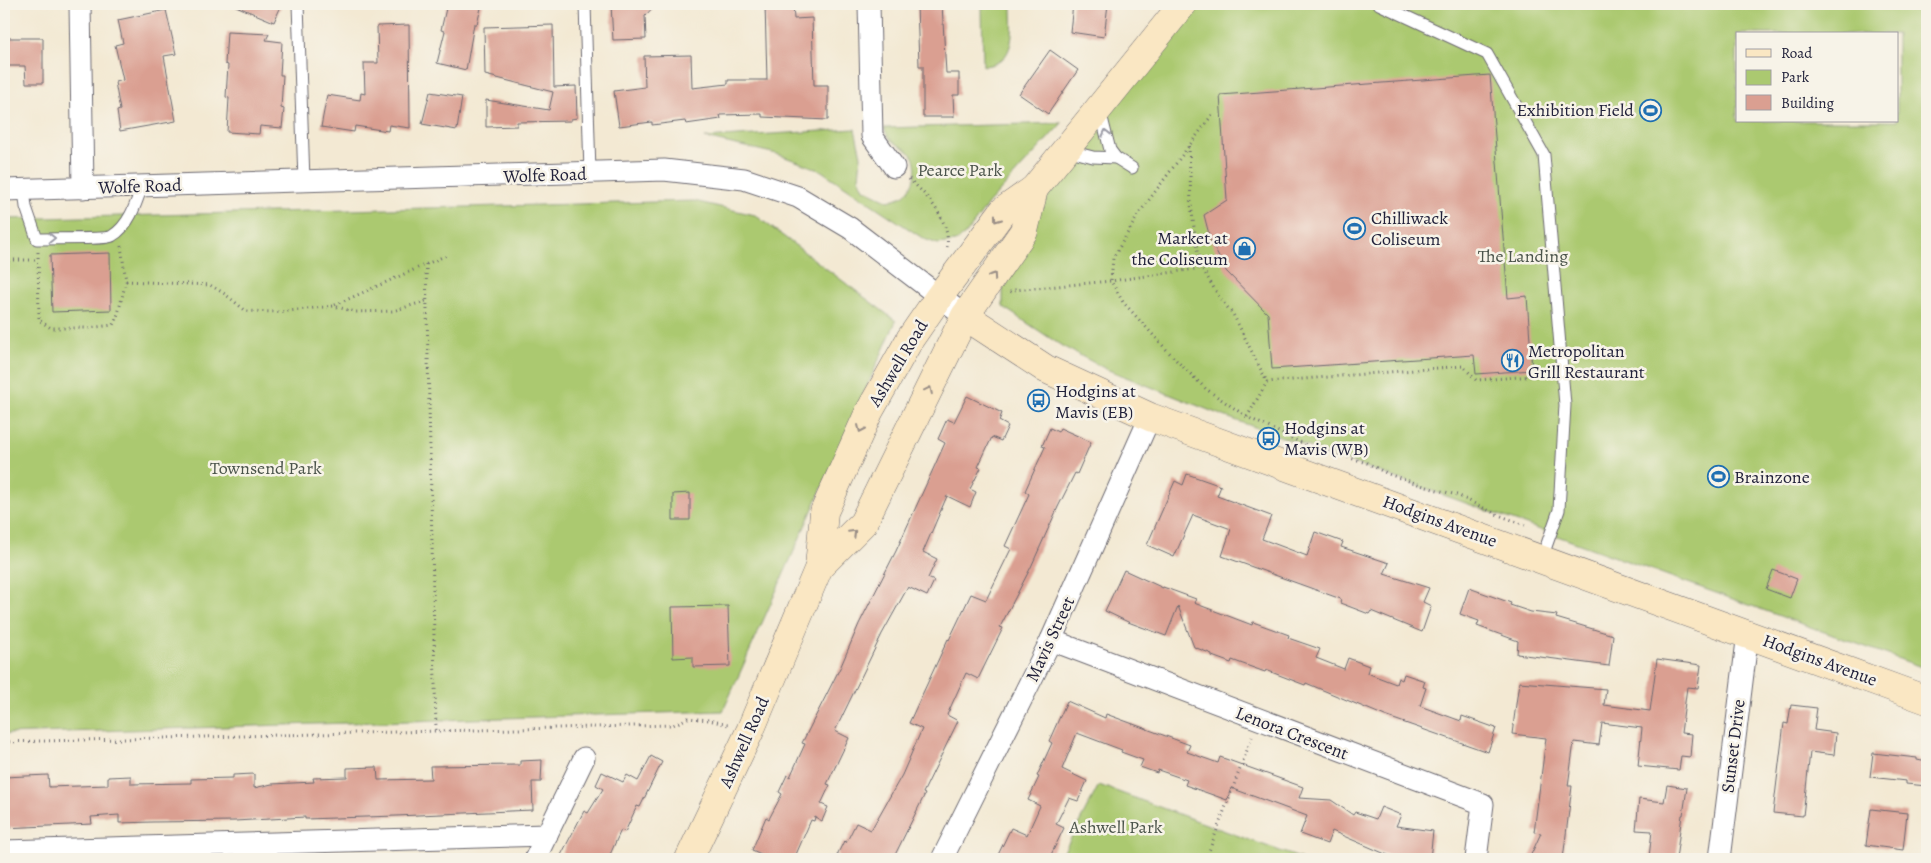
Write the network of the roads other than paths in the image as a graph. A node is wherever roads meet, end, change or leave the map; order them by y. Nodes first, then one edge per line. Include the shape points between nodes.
1 (80, 4) edge
2 (298, 4) edge
3 (585, 4) edge
4 (869, 4) edge
5 (1182, 4) edge
6 (1379, 4) edge
7 (1100, 108) junction
8 (1066, 150) junction
9 (1116, 158) junction
10 (894, 167) road end
11 (1132, 168) dead end
12 (590, 173) junction
13 (304, 181) junction
14 (142, 186) junction
15 (83, 188) junction
16 (1034, 189) junction
17 (14, 190) edge
18 (939, 297) junction
19 (965, 316) junction
20 (1150, 416) junction
21 (1542, 558) junction
22 (819, 568) junction
23 (1748, 633) junction
24 (1050, 640) junction
25 (1927, 700) edge
26 (584, 758) dead end
27 (547, 835) junction
28 (4, 851) edge
29 (109, 854) edge
30 (535, 859) edge
31 (689, 859) edge
32 (942, 859) edge
33 (1476, 859) edge
34 (1720, 859) edge

1 - 15 street, Wolfe Road
2 - 13 lane
3 - 12 lane
4 - 10 street via 872,136
5 - 7 street, Ashwell Road
6 - 21 lane via 1487,54 1544,155 1565,405 1559,510
7 - 8 street, Ashwell Road
9 -> 7 lane via 1110,150
8 - 9 lane via 1093,157
8 - 16 street, Ashwell Road
9 - 11 lane
12 - 13 street, Wolfe Road
12 - 18 street, Wolfe Road via 664,170 744,179 798,197 850,228
13 - 14 street, Wolfe Road
14 - 15 street, Wolfe Road
17 -> 14 lane via 26,207 37,238 111,237 124,226
15 - 17 street, Wolfe Road
16 -> 18 street, Ashwell Road via 1003,211
19 -> 16 street, Ashwell Road via 1024,231
18 - 19 street, Wolfe Road
18 -> 22 street, Ashwell Road via 910,339 869,412 824,512
19 - 20 street, Hodgins Avenue via 1046,369
22 -> 19 street, Ashwell Road via 864,523
20 - 21 street, Hodgins Avenue
20 - 24 street, Mavis Street
21 - 23 street, Hodgins Avenue
22 - 31 street, Ashwell Road via 750,731
23 - 25 street, Hodgins Avenue
23 - 34 street, Sunset Drive
24 - 32 street, Mavis Street
24 - 33 street, Lenora Crescent via 1483,804
26 - 27 street
27 - 29 street
27 - 30 street
28 - 29 street

